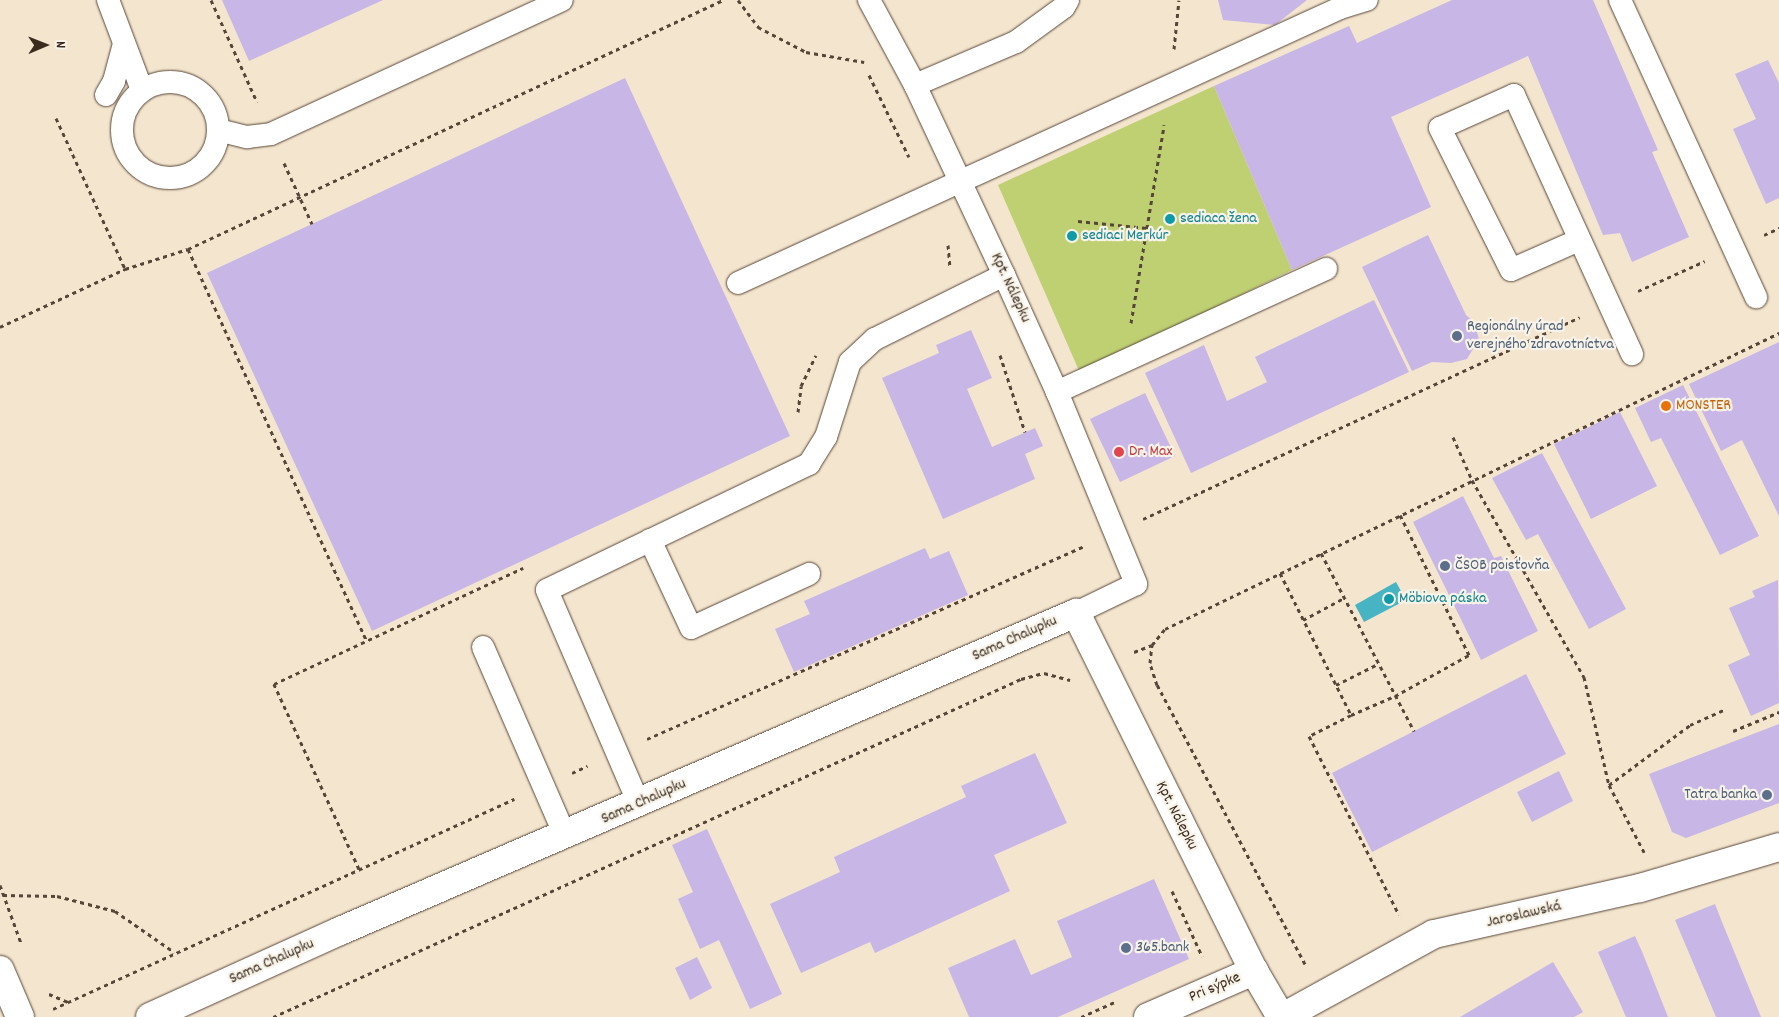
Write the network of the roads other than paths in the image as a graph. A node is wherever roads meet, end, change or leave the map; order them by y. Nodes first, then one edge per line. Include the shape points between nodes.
1 (562, 0) edge
2 (869, 0) edge
3 (1068, 0) edge
4 (1367, 0) edge
5 (1620, 0) edge
6 (116, 6) edge
7 (124, 43) junction
8 (915, 85) junction
9 (142, 90) junction
10 (106, 95) dead end
11 (218, 130) junction
12 (960, 182) junction
13 (1579, 240) junction
14 (1326, 269) dead end
15 (1004, 275) junction
16 (738, 283) dead end
17 (1756, 297) dead end
18 (1632, 354) dead end
19 (1057, 392) junction
20 (650, 540) junction
21 (809, 574) dead end
22 (1136, 584) joint
23 (1076, 613) junction
24 (483, 647) dead end
25 (639, 804) junction
26 (565, 836) junction
27 (1779, 847) edge
28 (0, 970) edge
29 (1254, 972) junction
30 (33, 1015) edge
31 (150, 1017) edge
32 (1148, 1017) edge
33 (1282, 1017) edge

1 - 11 lane via 271,134 247,137
2 - 8 lane, Kpt. Nálepku
3 - 8 lane via 1064,7 1016,42
4 - 12 lane via 1340,8
5 - 17 lane
6 - 7 lane
7 - 9 lane
7 - 10 lane via 114,81
8 - 12 lane, Kpt. Nálepku
9 - 11 lane via 161,82 182,83 201,92 214,109
9 - 11 lane via 126,110 122,134 131,158 150,174 174,178 191,173 205,163 215,148
12 - 15 lane, Kpt. Nálepku
12 - 16 lane
13 - 13 lane via 1514,95 1440,128 1511,270
13 - 18 lane
14 - 19 lane
15 - 19 lane, Kpt. Nálepku
15 - 20 lane via 875,339 850,362 826,437 809,464
19 - 22 lane, Kpt. Nálepku
20 - 21 lane via 691,628
20 - 25 lane via 547,590
22 - 23 lane, Sama Chalupku
23 - 25 street, Sama Chalupku
23 - 29 street, Kpt. Nálepku
24 - 26 lane
25 - 26 street, Sama Chalupku
26 - 31 street, Sama Chalupku via 340,931
27 - 33 street, Jaroslawská via 1640,888 1434,934
28 - 30 street
29 - 32 street, Pri sýpke
29 - 33 street, Kpt. Nálepku

